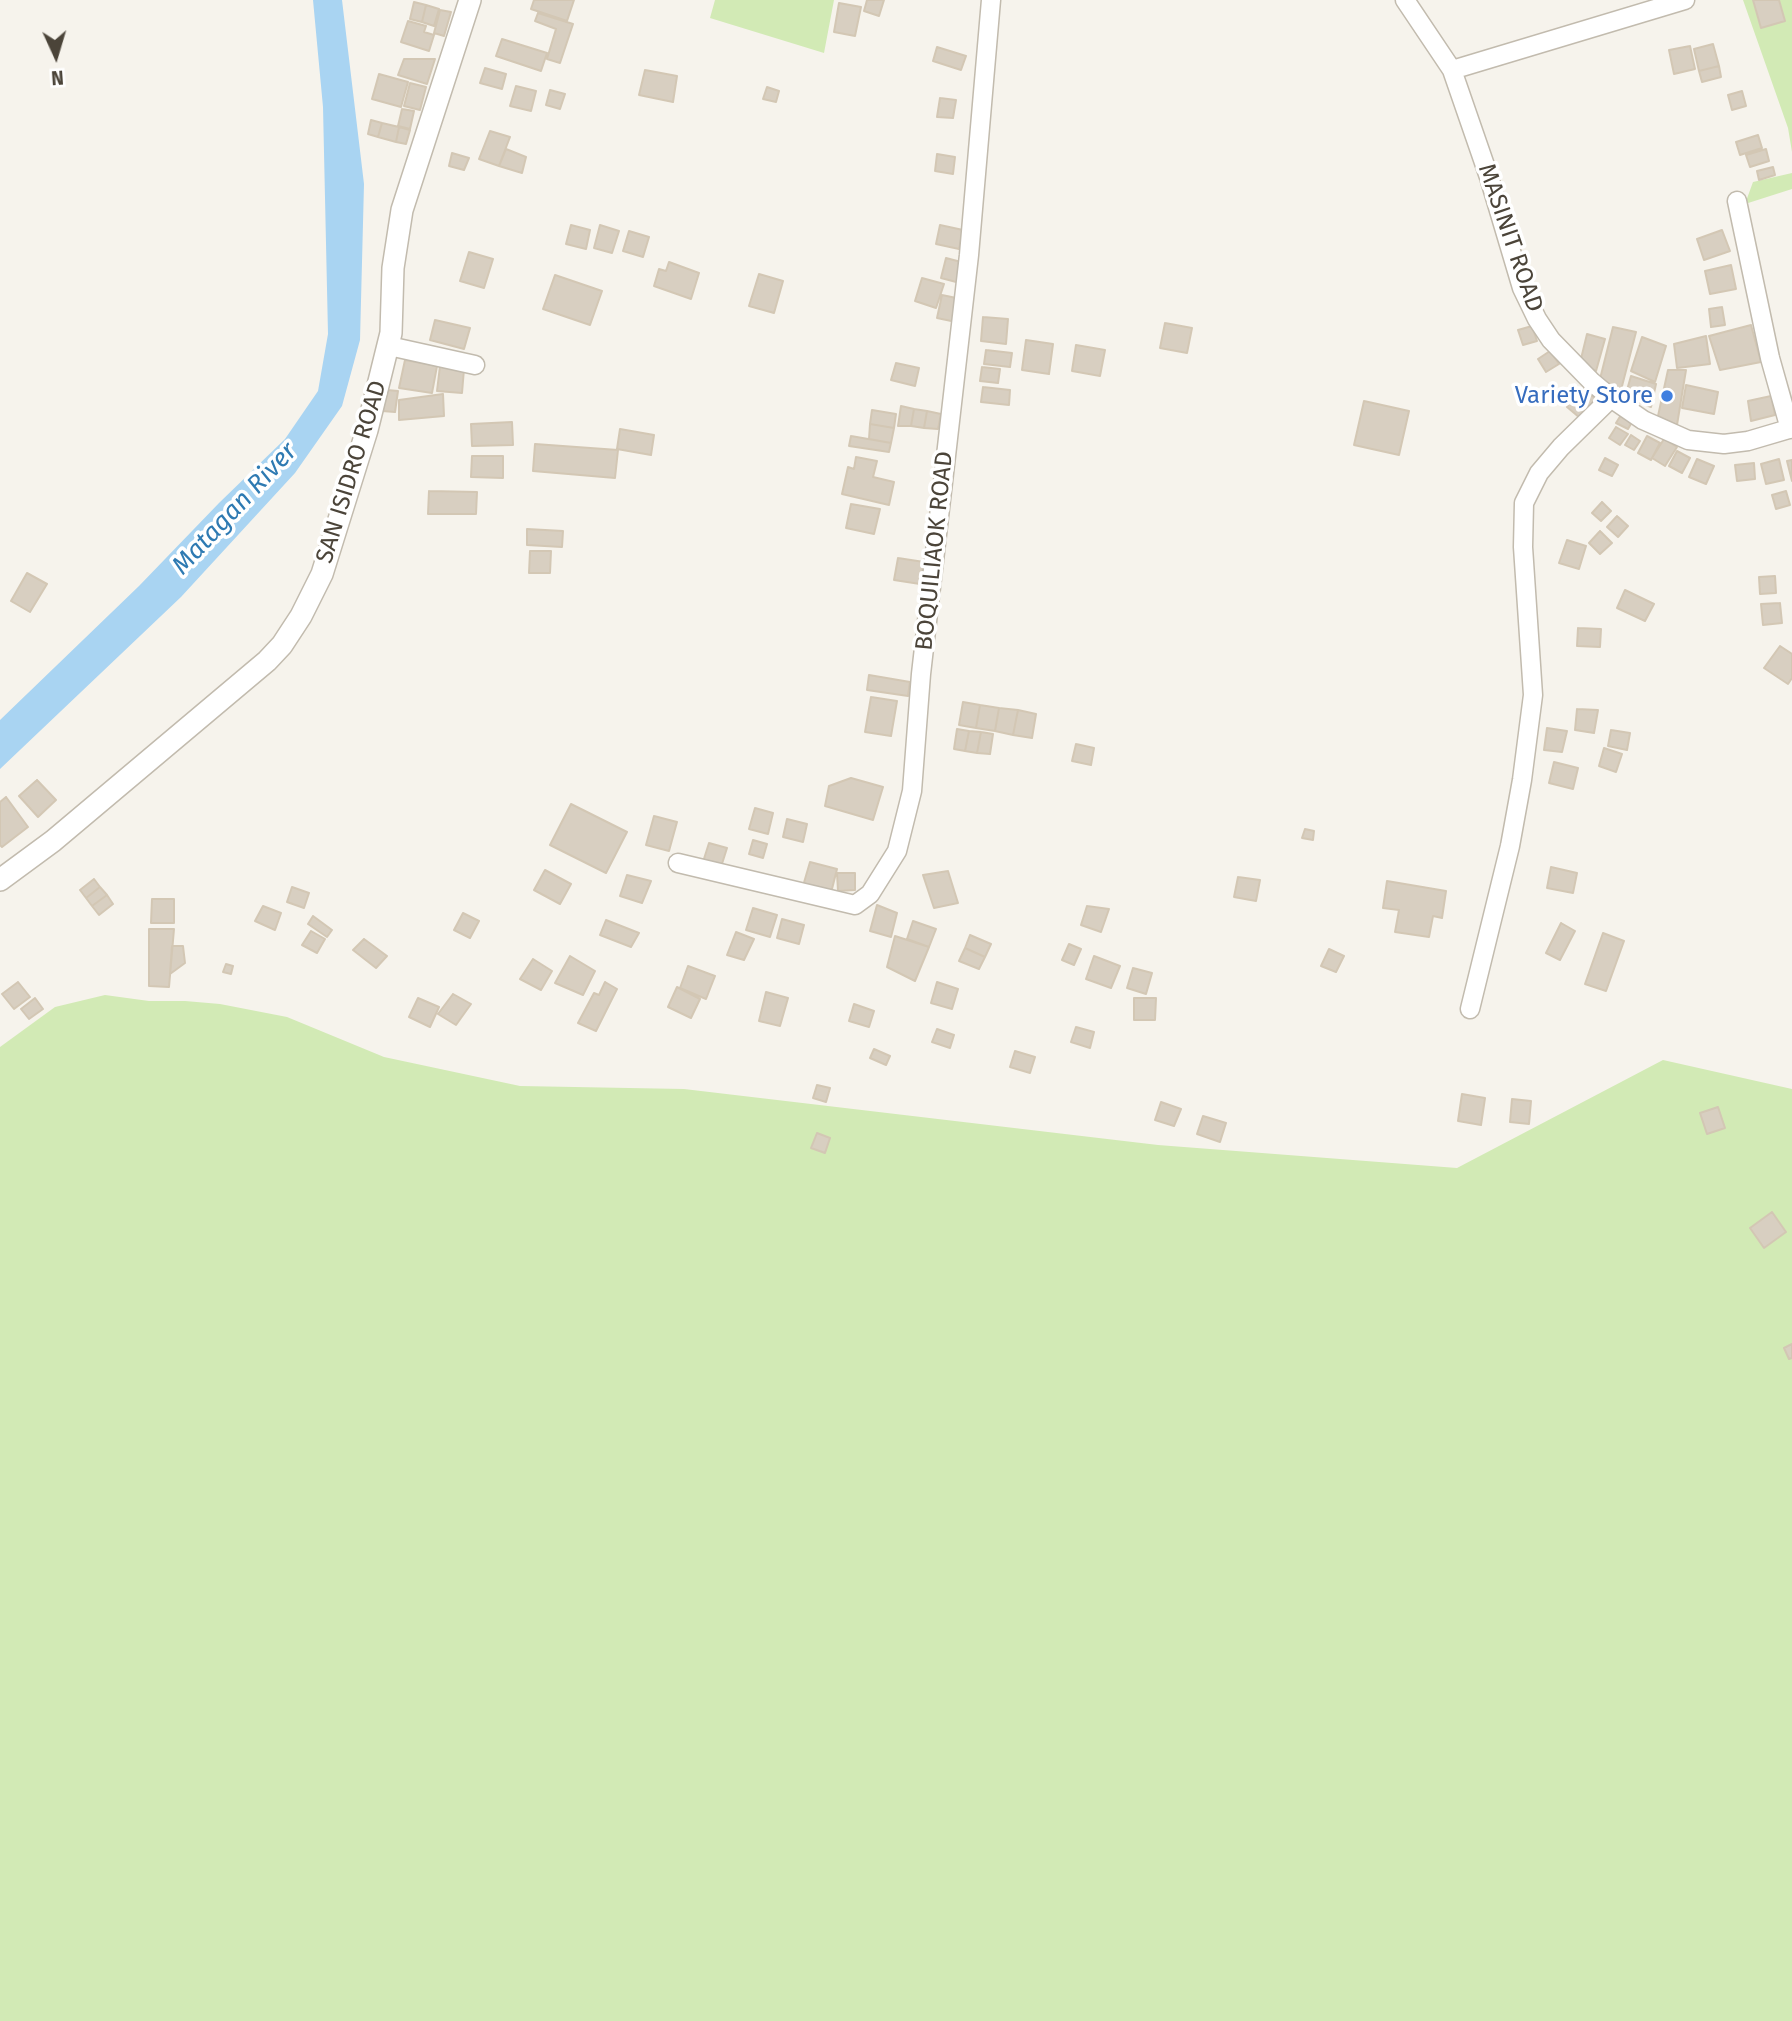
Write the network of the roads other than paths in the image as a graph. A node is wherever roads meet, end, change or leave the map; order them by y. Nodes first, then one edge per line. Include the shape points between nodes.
1 (470, 0) edge
2 (991, 0) edge
3 (1405, 0) edge
4 (1685, 0) edge
5 (1451, 70) junction
6 (1737, 201) dead end
7 (389, 346) junction
8 (475, 365) dead end
9 (1611, 398) junction
10 (1791, 429) edge
11 (678, 863) dead end
12 (0, 880) edge
13 (1470, 1009) dead end

1 - 7 street, SAN ISIDRO ROAD via 402,210
2 - 11 street, BOQUILIAOK ROAD via 912,792 897,851 870,894 855,905
3 - 5 street, MASINIT ROAD
4 - 5 street
5 - 9 street, MASINIT ROAD via 1536,319 1550,340
6 - 10 street via 1770,358
7 - 8 street
7 - 12 street, SAN ISIDRO ROAD via 322,574 282,645 53,841
9 - 10 street, MASINIT ROAD via 1643,420 1688,440 1748,441
9 - 13 street via 1539,473 1524,503 1533,695 1510,846

